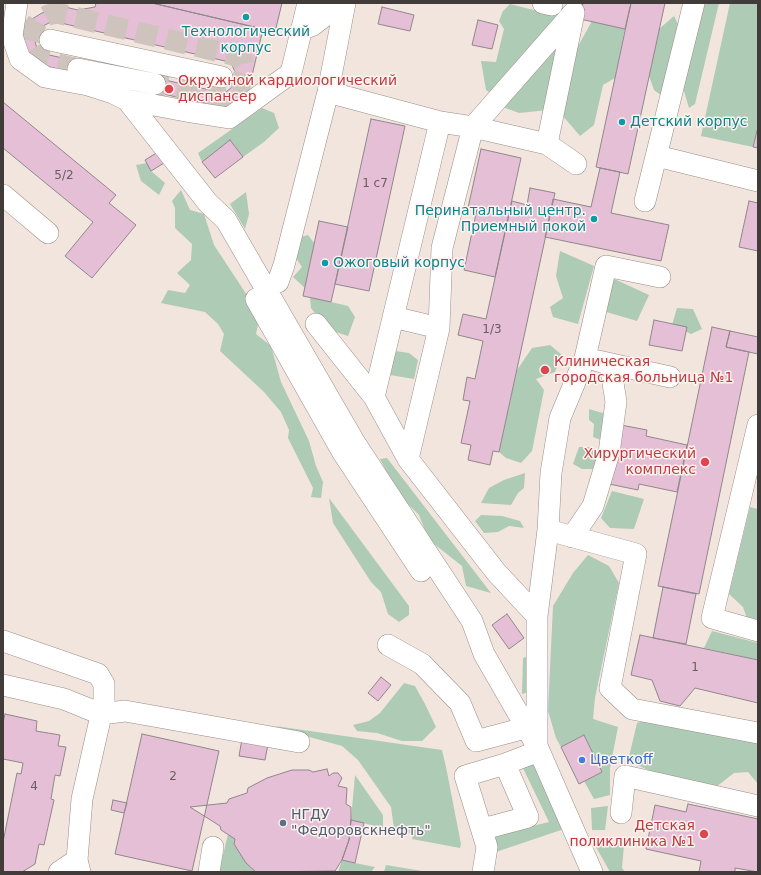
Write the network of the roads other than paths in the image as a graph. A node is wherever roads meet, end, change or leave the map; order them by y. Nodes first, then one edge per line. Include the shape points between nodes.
1 (17, 3) edge
2 (308, 3) edge
3 (330, 3) edge
4 (345, 3) edge
5 (543, 3) edge
6 (552, 3) edge
7 (694, 3) edge
8 (575, 7) edge
9 (301, 30) junction
10 (50, 40) dead end
11 (120, 55) junction
12 (78, 69) tunnel mouth
13 (222, 77) dead end
14 (155, 84) tunnel mouth
15 (119, 90) junction
16 (328, 92) junction
17 (440, 122) junction
18 (473, 127) junction
19 (547, 144) junction
20 (657, 156) junction
21 (576, 164) dead end
22 (758, 181) edge
23 (3, 195) edge
24 (645, 201) dead end
25 (48, 232) dead end
26 (660, 277) dead end
27 (278, 282) dead end
28 (393, 317) junction
29 (316, 324) dead end
30 (439, 328) junction
31 (585, 358) junction
32 (610, 364) junction
33 (670, 377) dead end
34 (374, 397) junction
35 (758, 425) edge
36 (408, 459) junction
37 (548, 530) junction
38 (572, 537) junction
39 (537, 616) junction
40 (758, 631) edge
41 (3, 641) edge
42 (388, 645) dead end
43 (3, 685) edge
44 (101, 714) junction
45 (525, 728) junction
46 (758, 733) edge
47 (299, 742) dead end
48 (538, 749) junction
49 (505, 764) junction
50 (758, 806) edge
51 (622, 813) dead end
52 (483, 829) junction
53 (213, 847) dead end
54 (78, 866) edge
55 (59, 872) edge
56 (209, 872) edge
57 (484, 872) edge
58 (592, 872) edge

1 - 15 lane via 12,36 20,59 45,77
2 - 9 lane
3 - 9 lane via 326,15
4 - 16 lane
5 - 6 lane
7 - 20 lane
8 - 18 lane
8 - 19 lane
9 - 15 lane via 291,73 229,118 191,112
10 - 11 lane
11 - 13 lane
11 - 15 lane
12 - 15 lane
14 - 15 lane
15 - 45 lane via 208,203 226,220 421,557 472,621 484,654
16 - 17 lane
16 - 27 lane
17 - 18 lane
17 - 28 lane
18 - 19 lane
18 - 30 lane via 442,248
19 - 21 lane
20 - 22 lane
20 - 24 lane
23 - 25 lane
26 - 31 lane via 606,266
28 - 30 lane
28 - 34 lane
29 - 34 lane
30 - 36 lane
31 - 32 lane
31 - 37 lane via 560,418 551,472
32 - 33 lane
32 - 38 lane via 616,402 609,453 593,506
34 - 36 lane
35 - 40 lane via 712,618
36 - 39 lane via 496,572
37 - 38 lane
37 - 39 lane
38 - 46 lane via 636,554 610,688 632,709
39 - 48 lane
41 - 44 lane via 98,674 104,684
42 - 45 lane via 422,664 460,703 476,741
43 - 44 lane via 64,699
44 - 47 lane via 125,711
44 - 54 lane via 82,799
45 - 48 lane
48 - 49 lane
48 - 58 lane
49 - 52 lane via 466,776
49 - 52 lane via 528,818
50 - 51 lane via 625,776
52 - 57 lane via 487,847
53 - 56 lane
54 - 55 lane

